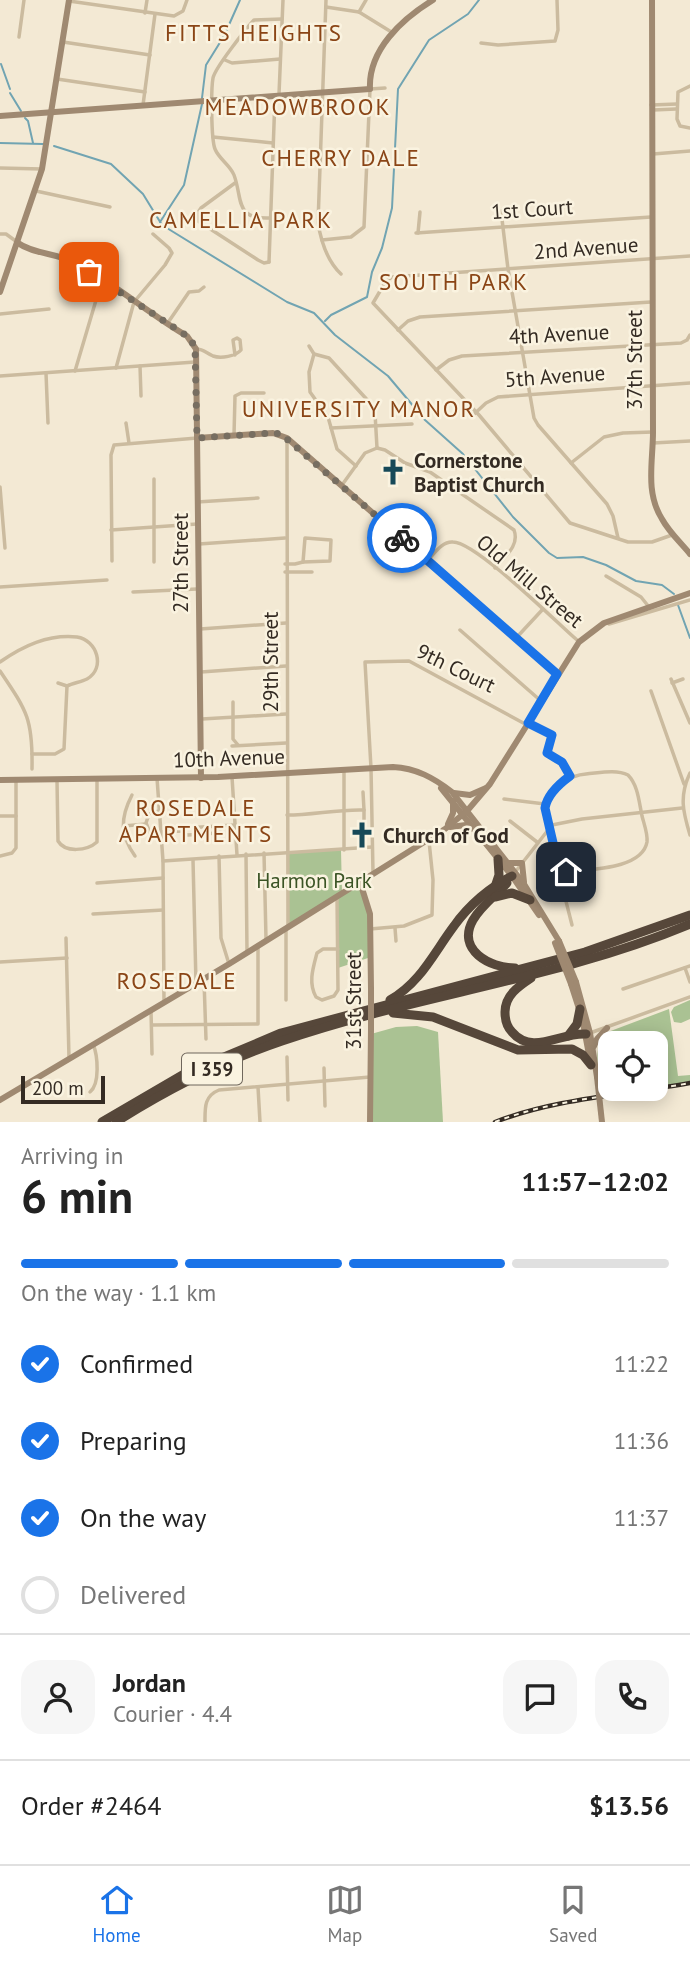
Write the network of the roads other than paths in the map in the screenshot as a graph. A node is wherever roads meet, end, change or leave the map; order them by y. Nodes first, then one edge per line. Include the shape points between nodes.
1 (24, 0) edge
2 (147, 0) edge
3 (187, 0) edge
4 (283, 0) edge
5 (326, 0) edge
6 (366, 0) edge
7 (433, 0) edge
8 (557, 0) edge
9 (652, 0) edge
10 (69, 1) edge
11 (326, 7) junction
12 (359, 12) junction
13 (145, 13) junction
14 (155, 14) junction
15 (282, 19) junction
16 (393, 33) junction
17 (19, 37) dead end
18 (63, 42) junction
19 (481, 43) dead end
20 (150, 55) junction
21 (280, 59) junction
22 (225, 60) junction
23 (57, 79) junction
24 (690, 86) edge
25 (385, 88) dead end
26 (370, 89) junction
27 (145, 92) junction
28 (323, 93) junction
29 (277, 96) junction
30 (213, 101) junction
31 (677, 106) junction
32 (142, 107) junction
33 (651, 107) junction
34 (52, 113) junction
35 (0, 116) edge
36 (690, 128) edge
37 (213, 138) junction
38 (274, 143) junction
39 (690, 151) edge
40 (651, 154) junction
41 (0, 169) edge
42 (42, 169) junction
43 (235, 183) junction
44 (36, 191) junction
45 (110, 206) dead end
46 (501, 211) dead end
47 (420, 212) dead end
48 (651, 217) junction
49 (271, 218) junction
50 (502, 227) junction
51 (0, 233) edge
52 (153, 234) dead end
53 (322, 240) junction
54 (18, 243) junction
55 (690, 256) edge
56 (651, 259) junction
57 (508, 269) junction
58 (341, 274) dead end
59 (2, 280) edge
60 (102, 280) junction
61 (204, 287) dead end
62 (0, 292) edge
63 (134, 302) junction
64 (652, 302) junction
65 (49, 309) dead end
66 (515, 310) junction
67 (0, 314) edge
68 (167, 324) junction
69 (397, 330) junction
70 (690, 335) edge
71 (652, 344) junction
72 (309, 346) dead end
73 (196, 349) junction
74 (522, 352) junction
75 (314, 354) junction
76 (235, 355) dead end
77 (195, 362) junction
78 (140, 366) junction
79 (116, 368) junction
80 (436, 370) junction
81 (75, 371) junction
82 (46, 373) junction
83 (0, 376) edge
84 (690, 383) edge
85 (652, 386) junction
86 (264, 393) dead end
87 (530, 395) junction
88 (141, 396) dead end
89 (476, 412) junction
90 (471, 418) dead end
91 (48, 423) dead end
92 (126, 423) dead end
93 (412, 424) dead end
94 (377, 425) junction
95 (331, 428) junction
96 (653, 432) junction
97 (234, 435) junction
98 (197, 438) junction
99 (287, 438) junction
100 (690, 441) edge
101 (129, 443) junction
102 (653, 443) junction
103 (377, 448) junction
104 (571, 463) junction
105 (356, 466) junction
106 (154, 479) dead end
107 (342, 485) junction
108 (0, 487) edge
109 (258, 498) dead end
110 (197, 502) junction
111 (409, 510) dead end
112 (198, 523) junction
113 (153, 527) junction
114 (391, 529) junction
115 (111, 530) junction
116 (674, 534) junction
117 (285, 538) junction
118 (618, 539) junction
119 (198, 544) junction
120 (5, 548) dead end
121 (690, 554) edge
122 (112, 561) dead end
123 (427, 561) junction
124 (154, 562) dead end
125 (303, 562) junction
126 (285, 564) junction
127 (495, 568) junction
128 (285, 572) junction
129 (312, 572) dead end
130 (606, 576) dead end
131 (107, 580) dead end
132 (0, 587) edge
133 (197, 589) junction
134 (133, 592) dead end
135 (690, 593) edge
136 (690, 600) edge
137 (649, 607) junction
138 (542, 610) junction
139 (286, 623) junction
140 (604, 623) junction
141 (198, 629) junction
142 (460, 630) dead end
143 (516, 638) junction
144 (579, 642) junction
145 (0, 662) edge
146 (286, 666) junction
147 (0, 671) edge
148 (199, 672) junction
149 (557, 674) junction
150 (683, 679) dead end
151 (58, 683) dead end
152 (67, 686) junction
153 (651, 691) dead end
154 (541, 701) junction
155 (233, 702) dead end
156 (286, 714) junction
157 (232, 717) junction
158 (200, 719) junction
159 (690, 723) edge
160 (527, 724) junction
161 (286, 743) junction
162 (232, 746) dead end
163 (240, 746) junction
164 (32, 754) junction
165 (371, 768) junction
166 (32, 769) dead end
167 (344, 770) junction
168 (287, 773) junction
169 (690, 773) edge
170 (570, 776) junction
171 (232, 777) junction
172 (157, 778) junction
173 (201, 778) junction
174 (97, 779) junction
175 (0, 780) edge
176 (16, 780) junction
177 (57, 780) junction
178 (436, 781) junction
179 (488, 787) junction
180 (684, 787) junction
181 (690, 789) edge
182 (363, 792) dead end
183 (452, 792) junction
184 (132, 795) dead end
185 (503, 799) dead end
186 (453, 801) junction
187 (477, 801) junction
188 (545, 804) junction
189 (682, 808) junction
190 (344, 809) junction
191 (364, 810) junction
192 (159, 811) junction
193 (465, 813) junction
194 (642, 814) junction
195 (287, 815) junction
196 (0, 816) edge
197 (16, 816) junction
198 (510, 821) dead end
199 (146, 824) junction
200 (235, 825) junction
201 (124, 826) junction
202 (549, 826) junction
203 (364, 827) dead end
204 (475, 827) junction
205 (445, 829) junction
206 (161, 834) junction
207 (690, 835) edge
208 (542, 836) junction
209 (429, 839) junction
210 (552, 839) junction
211 (537, 842) junction
212 (372, 847) junction
213 (344, 850) junction
214 (287, 852) junction
215 (264, 853) junction
216 (246, 854) junction
217 (237, 855) junction
218 (0, 856) edge
219 (135, 856) dead end
220 (219, 856) junction
221 (193, 859) junction
222 (498, 859) junction
223 (163, 861) junction
224 (508, 863) junction
225 (522, 863) junction
226 (373, 873) junction
227 (560, 873) junction
228 (514, 874) junction
229 (163, 878) junction
230 (360, 882) junction
231 (97, 883) dead end
232 (524, 884) junction
233 (494, 892) junction
234 (337, 896) junction
235 (530, 900) junction
236 (163, 910) junction
237 (93, 914) dead end
238 (690, 915) edge
239 (690, 924) edge
240 (572, 925) dead end
241 (287, 928) junction
242 (395, 928) junction
243 (370, 929) junction
244 (66, 938) dead end
245 (266, 941) junction
246 (396, 941) dead end
247 (557, 942) junction
248 (258, 946) junction
249 (338, 949) junction
250 (247, 952) junction
251 (67, 958) junction
252 (0, 962) edge
253 (229, 964) junction
254 (688, 967) edge
255 (524, 968) junction
256 (538, 973) junction
257 (204, 978) junction
258 (690, 982) edge
259 (574, 983) junction
260 (196, 984) junction
261 (623, 989) dead end
262 (690, 997) edge
263 (286, 1000) dead end
264 (164, 1002) junction
265 (381, 1009) junction
266 (580, 1009) junction
267 (151, 1010) junction
268 (152, 1025) junction
269 (205, 1025) junction
270 (607, 1028) junction
271 (588, 1034) junction
272 (566, 1037) junction
273 (206, 1039) dead end
274 (93, 1044) junction
275 (547, 1049) junction
276 (593, 1052) junction
277 (152, 1054) dead end
278 (69, 1058) junction
279 (287, 1058) dead end
280 (591, 1065) junction
281 (324, 1068) dead end
282 (371, 1076) junction
283 (595, 1077) junction
284 (325, 1081) junction
285 (287, 1085) junction
286 (258, 1087) junction
287 (90, 1092) dead end
288 (0, 1100) edge
289 (288, 1100) dead end
290 (325, 1106) dead end
291 (102, 1122) edge
292 (116, 1122) edge
293 (205, 1122) edge
294 (260, 1122) edge
295 (370, 1122) edge
296 (600, 1122) edge

1 - 17 street
2 - 13 street
3 - 14 street via 177,15
4 - 15 street
5 - 11 street
6 - 12 street
7 - 16 main road
8 - 19 street via 555,41
9 - 33 main road, 37th Street
10 - 13 street
10 - 18 main road
11 - 12 street
11 - 28 street
12 - 16 street
13 - 14 street
14 - 20 street
15 - 21 street
15 - 22 street via 254,20
16 - 26 main road via 373,67
18 - 20 street
18 - 23 main road
20 - 27 street
21 - 22 street
21 - 29 street
22 - 30 street via 214,75
23 - 27 street
23 - 34 main road
24 - 31 street via 680,89
25 - 26 street
26 - 28 main road
26 - 53 street via 366,220 360,232 348,238
27 - 32 street
28 - 29 main road
28 - 53 street via 318,208
29 - 30 main road
29 - 38 street
30 - 32 main road
30 - 37 street
31 - 33 street
31 - 36 street via 680,126
32 - 34 main road
33 - 40 main road, 37th Street
34 - 35 main road
34 - 42 main road
37 - 38 street
37 - 43 street
38 - 49 street
39 - 40 street
40 - 48 main road, 37th Street
41 - 42 street
42 - 44 main road
43 - 49 street via 247,212
43 - 49 street via 201,208 198,221 270,265
44 - 45 street
44 - 54 main road
46 - 50 street
47 - 50 street, 1st Court via 417,233
48 - 50 street, 1st Court
48 - 56 main road, 37th Street
50 - 57 street
51 - 54 street
52 - 63 street via 172,253
53 - 58 street
54 - 59 main road
54 - 60 main road via 66,259
55 - 56 street, 2nd Avenue
56 - 57 street, 2nd Avenue
56 - 64 main road, 37th Street
57 - 66 street
57 - 69 street, 2nd Avenue via 392,277 373,303
59 - 62 main road
60 - 63 main road
60 - 81 street
61 - 68 street via 189,292
63 - 68 main road
63 - 79 street
64 - 66 street
64 - 71 main road, 37th Street
65 - 67 street
66 - 69 street via 420,317
66 - 74 street
68 - 73 main road via 187,336
69 - 80 street
70 - 71 street, 4th Avenue via 681,343
71 - 74 street, 4th Avenue
71 - 85 main road, 37th Street
72 - 75 street
73 - 76 street via 215,357
73 - 77 main road, 27th Street
74 - 80 street, 4th Avenue via 456,358
74 - 87 street
75 - 94 street via 327,357 371,404
75 - 95 street via 309,389
77 - 78 street
77 - 98 main road, 27th Street
78 - 79 street
78 - 88 street
79 - 81 street
80 - 89 street
81 - 82 street
82 - 83 street
82 - 91 street
84 - 85 street, 5th Avenue
85 - 87 street, 5th Avenue
85 - 96 main road, 37th Street
86 - 97 street via 235,396
87 - 89 street, 5th Avenue via 498,397
87 - 104 street via 534,418
89 - 90 street, 5th Avenue
89 - 118 street via 567,521
92 - 101 street
93 - 94 street
94 - 95 street
94 - 103 street
95 - 105 street via 337,449
96 - 102 main road, 37th Street
96 - 104 street via 607,436
97 - 98 main road
97 - 99 main road via 274,433
98 - 101 street
98 - 110 main road, 27th Street
99 - 107 main road
99 - 117 street, 29th Street
100 - 102 street
101 - 115 street via 114,445 111,455
102 - 116 main road, 37th Street via 653,499 660,518
103 - 105 street via 365,453
103 - 127 street via 430,472 514,530 515,544
104 - 118 street via 607,504
105 - 107 street
106 - 113 street
107 - 114 main road
108 - 120 street
109 - 110 street
110 - 112 main road, 27th Street
111 - 114 street
112 - 113 street
112 - 119 main road, 27th Street
113 - 115 street
113 - 124 street
114 - 123 main road
115 - 122 street
116 - 118 street via 645,543
116 - 121 main road, 37th Street
117 - 119 street
117 - 126 street, 29th Street
119 - 133 main road, 27th Street
123 - 127 street, Old Mill Street via 442,546 454,542
123 - 143 main road
125 - 125 street via 304,538 331,540 330,561
125 - 126 street
126 - 128 street, 29th Street
127 - 138 street, Old Mill Street
128 - 129 street
128 - 139 street, 29th Street
130 - 137 street
131 - 132 street
133 - 134 street
133 - 141 main road, 27th Street
135 - 137 main road
136 - 140 street
137 - 140 main road
138 - 143 street
138 - 144 street, Old Mill Street
139 - 141 street
139 - 146 street, 29th Street
140 - 144 main road
141 - 148 main road, 27th Street
142 - 154 street
143 - 149 main road
144 - 149 main road
145 - 152 street via 33,642 84,639 96,650 95,670 89,678
146 - 148 street
146 - 156 street, 29th Street
147 - 164 street via 26,713
148 - 158 main road, 27th Street
149 - 154 main road
150 - 159 street via 671,681
151 - 152 street
152 - 164 street via 64,749 55,754
153 - 180 street
154 - 160 main road
155 - 157 street
156 - 157 street
156 - 161 street, 29th Street
157 - 158 street
157 - 163 street via 233,739
158 - 173 main road, 27th Street
160 - 165 street, 9th Court via 409,661 365,662
160 - 170 street, 9th Court via 552,735 547,753 562,762
160 - 179 main road
161 - 163 street
161 - 168 street, 29th Street
162 - 163 street
164 - 166 street
165 - 167 main road, 10th Avenue
165 - 178 main road, 10th Avenue via 406,768
165 - 212 street
167 - 168 main road, 10th Avenue
167 - 190 street
168 - 171 main road, 10th Avenue
168 - 195 street, 29th Street
169 - 180 street
170 - 188 street
170 - 194 street via 625,773 634,783
171 - 173 main road, 10th Avenue
171 - 200 street
172 - 173 main road, 10th Avenue
172 - 174 main road, 10th Avenue
172 - 192 street
174 - 177 main road, 10th Avenue
174 - 177 street via 97,842 68,850 59,844
175 - 176 main road, 10th Avenue
176 - 177 main road, 10th Avenue
176 - 197 street
178 - 183 main road, 10th Avenue
178 - 186 main road
179 - 183 main road via 467,796
179 - 187 main road
180 - 181 street
180 - 189 street
182 - 191 street
183 - 193 main road, 10th Avenue
184 - 201 street via 123,811
185 - 188 street
186 - 193 main road
186 - 205 main road
187 - 193 main road
187 - 204 main road
188 - 202 street
189 - 194 street
189 - 207 street
190 - 191 street
190 - 195 street
190 - 213 street
191 - 203 street
192 - 199 street via 149,814
192 - 206 street
193 - 204 main road
193 - 205 main road
194 - 202 street
194 - 227 street via 647,842 636,859
195 - 214 street, 29th Street
196 - 197 street
197 - 218 street via 16,848
198 - 211 street
199 - 201 street
199 - 206 street via 150,834
200 - 206 street
200 - 217 street
201 - 219 street via 125,843
202 - 208 street
202 - 210 street
204 - 205 main road
204 - 222 main road
204 - 224 main road
205 - 209 main road
206 - 223 street
208 - 210 street
208 - 211 street
209 - 226 main road
209 - 242 street via 432,915
210 - 227 street
211 - 225 street
212 - 213 street
212 - 226 street
213 - 214 street
214 - 215 street
214 - 241 street, 29th Street
215 - 216 street
215 - 245 street
216 - 217 street
216 - 250 street
217 - 220 street
220 - 221 street
220 - 253 street via 221,937
221 - 223 street
221 - 260 street
222 - 228 main road
222 - 233 highway
223 - 229 street
224 - 225 main road
224 - 228 main road
225 - 228 street
225 - 232 main road
226 - 230 main road
227 - 240 street
228 - 232 main road
228 - 233 highway
228 - 235 main road
229 - 231 street
229 - 236 street
230 - 234 main road
230 - 243 main road, 31st Street
232 - 247 main road
233 - 235 highway
233 - 255 highway via 471,924 470,944 489,964
233 - 265 highway via 456,923 415,982
234 - 241 main road
234 - 249 street
235 - 247 main road
236 - 237 street
236 - 264 street
238 - 255 highway, I 359
239 - 256 highway, I 359 via 619,951
241 - 245 main road
241 - 263 street, 29th Street
242 - 243 street
242 - 246 street
243 - 282 main road, 31st Street, bridge
244 - 251 street
245 - 248 main road
247 - 259 main road, bridge
248 - 250 main road
248 - 269 street via 258,1024
249 - 249 street via 337,993 322,1000 312,988 317,953
250 - 253 main road
251 - 252 street
251 - 278 street
253 - 257 main road
254 - 258 street
254 - 261 street
255 - 265 highway, I 359
256 - 265 highway, I 359
256 - 272 highway via 509,996 506,1023 525,1042
257 - 260 main road
257 - 269 street
259 - 266 main road
259 - 271 main road
260 - 264 main road
262 - 270 street
264 - 267 main road
265 - 275 highway via 423,1015 509,1048
265 - 291 highway, I 359 via 300,1026 233,1052 168,1082
265 - 292 highway, I 359 via 251,1052 181,1084
266 - 271 main road
266 - 272 highway via 575,1027
267 - 268 street
267 - 274 main road
268 - 269 street
268 - 277 street
269 - 273 street
270 - 271 street
270 - 276 main road
271 - 272 highway
271 - 275 highway
271 - 276 main road
271 - 280 main road
274 - 278 main road
274 - 287 street via 96,1084
275 - 280 highway via 576,1050
276 - 283 main road
278 - 288 main road
279 - 285 street
280 - 283 main road
281 - 284 street
282 - 284 street
282 - 295 main road, 31st Street
283 - 296 main road, bridge
284 - 285 street
284 - 290 street
285 - 286 street
285 - 289 street
286 - 293 street via 216,1091 206,1101
286 - 294 street

